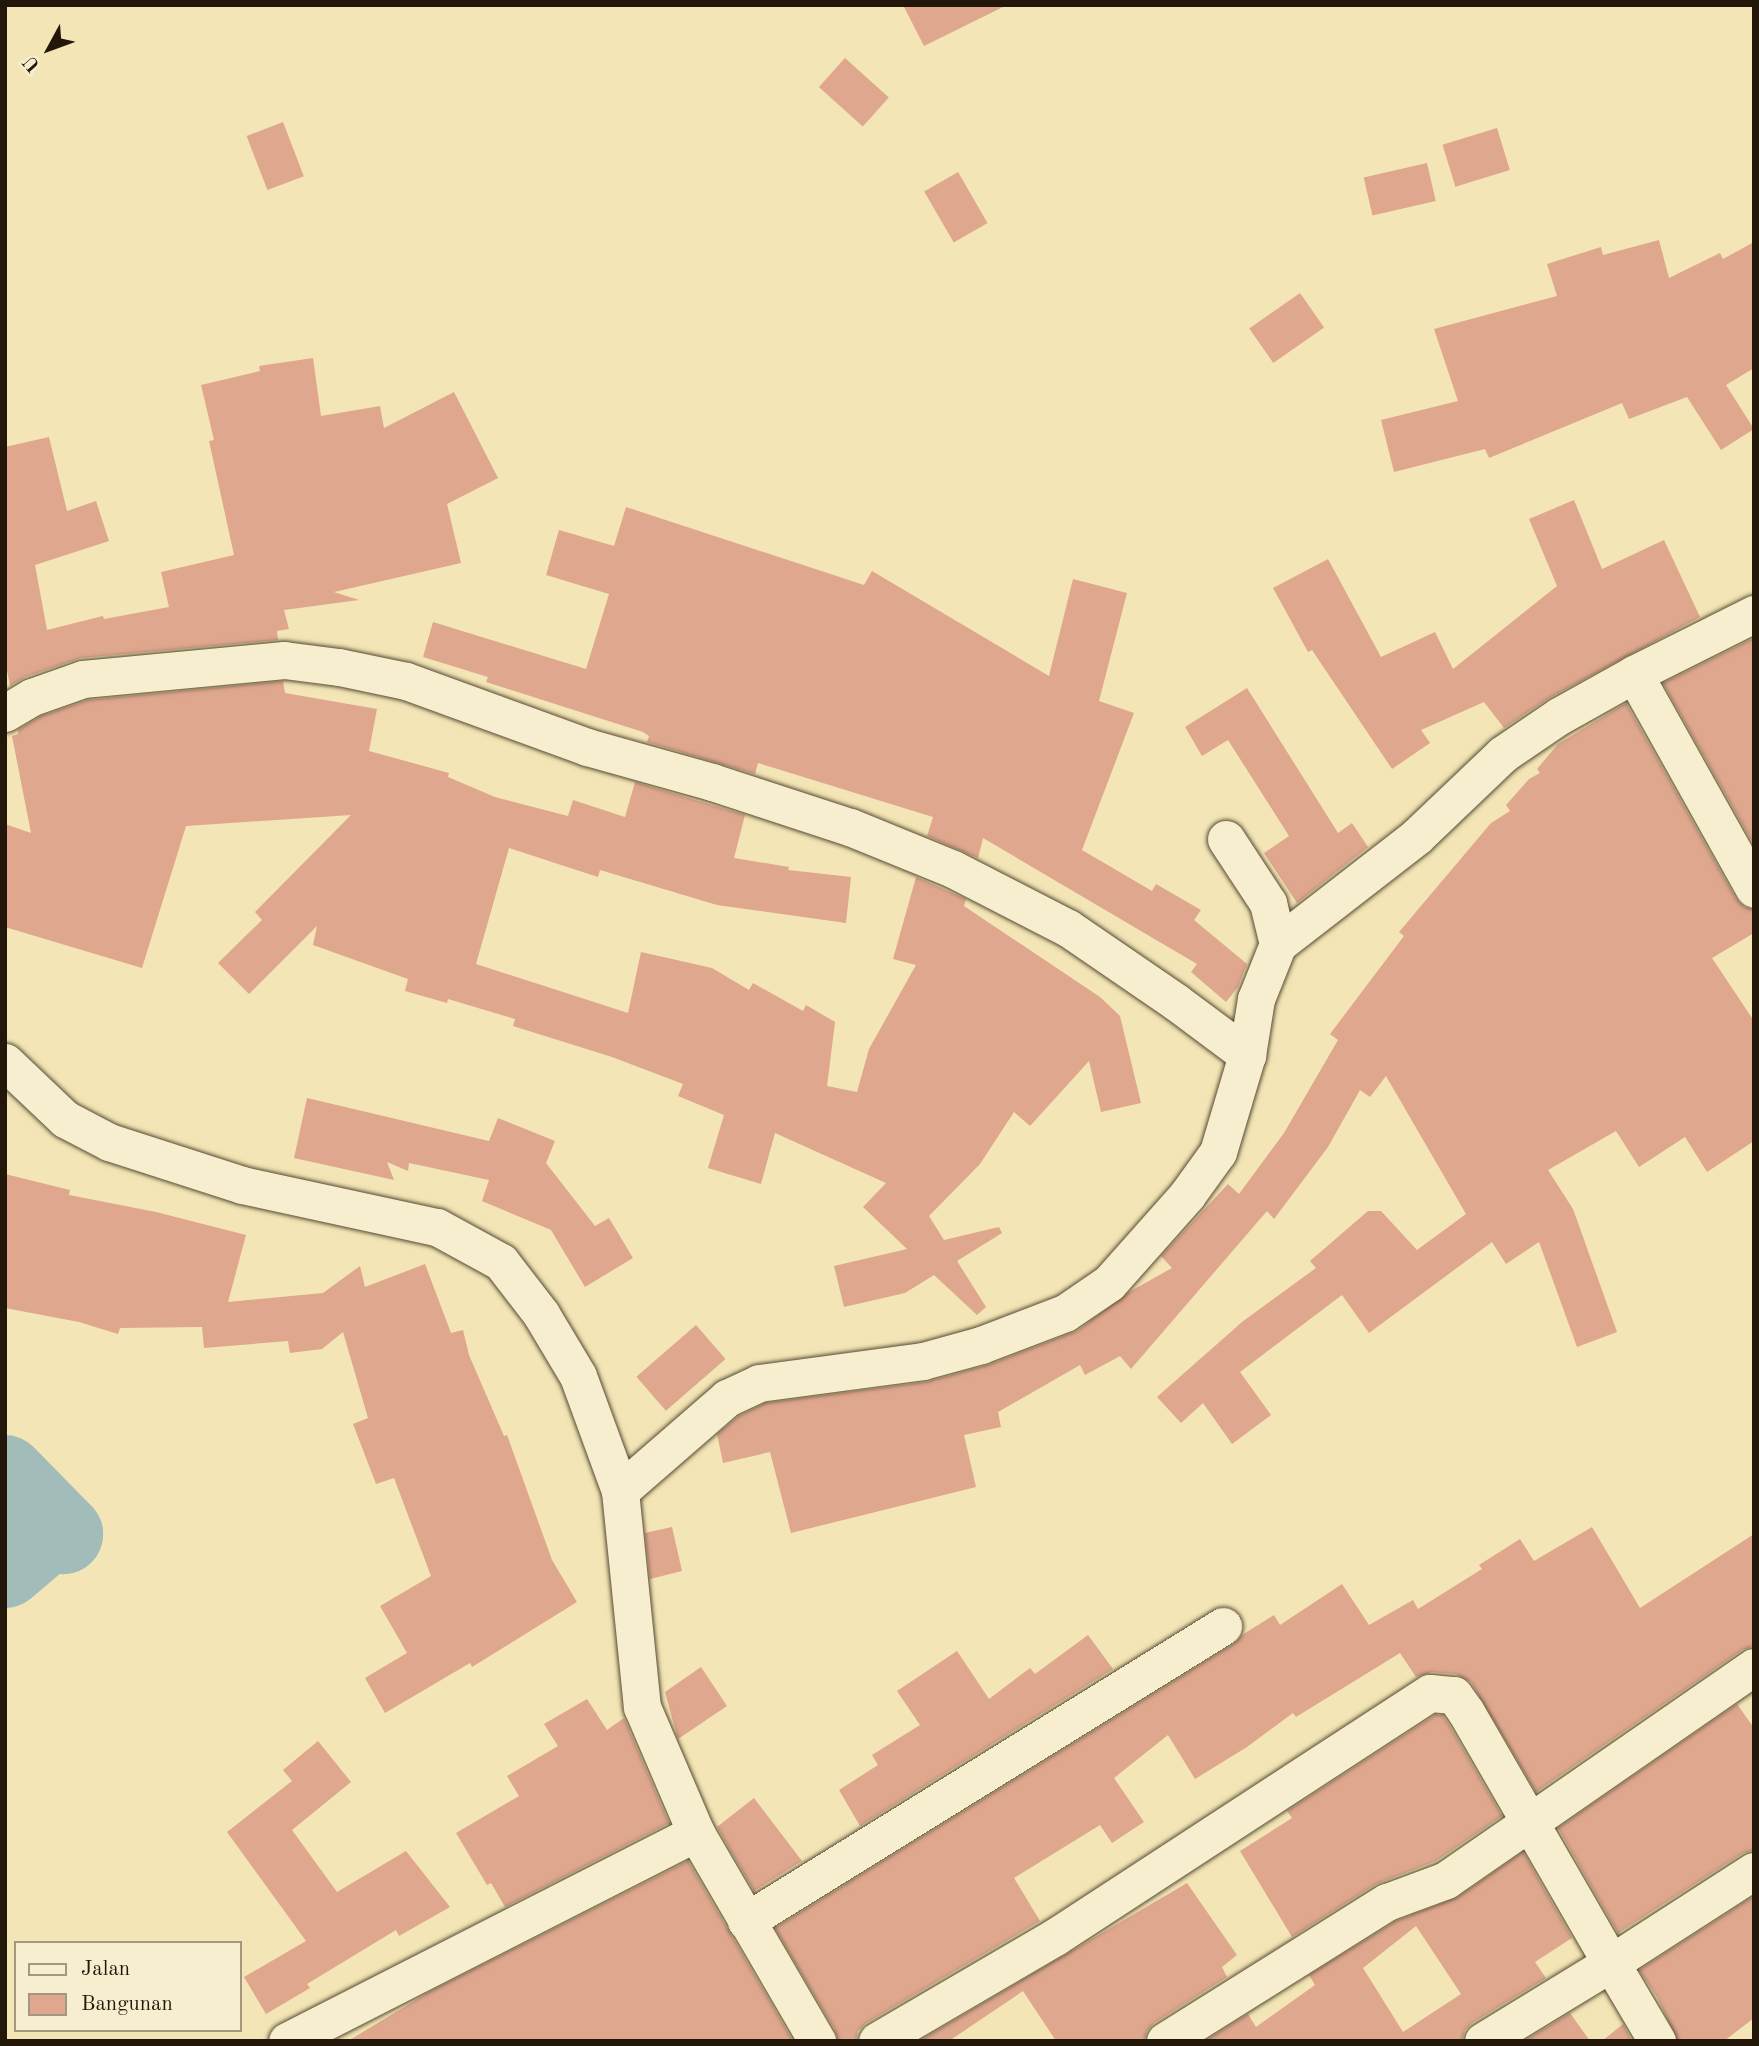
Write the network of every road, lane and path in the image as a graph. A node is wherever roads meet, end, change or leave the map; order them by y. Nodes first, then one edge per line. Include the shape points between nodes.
1 (1754, 614) edge
2 (1634, 674) junction
3 (5, 713) edge
4 (1226, 839) dead end
5 (1754, 889) edge
6 (1278, 944) junction
7 (1247, 1055) junction
8 (5, 1062) edge
9 (19, 1089) edge
10 (620, 1491) junction
11 (1223, 1626) dead end
12 (1754, 1667) edge
13 (1532, 1822) junction
14 (696, 1833) junction
15 (1754, 1871) edge
16 (746, 1921) junction
17 (1611, 1963) junction
18 (287, 2041) edge
19 (817, 2041) edge
20 (877, 2041) edge
21 (1165, 2041) edge
22 (1483, 2041) edge
23 (1657, 2041) edge

1 - 2 street
2 - 5 street
2 - 6 street via 1503,754 1417,836
3 - 7 street via 32,697 83,679 284,660 407,681 587,747 850,827 953,869 1068,928
4 - 6 street via 1268,903
6 - 7 street via 1256,999
7 - 10 street via 1218,1152 1187,1195 1109,1283 1065,1312 981,1345 923,1361 759,1383 719,1404
8 - 9 street
9 - 10 street via 109,1142 242,1185 438,1227 501,1262 541,1314 578,1376
10 - 14 street via 642,1707
11 - 16 street
12 - 13 street
13 - 17 street
13 - 20 street via 1454,1695 1430,1693 1055,1937
13 - 21 street via 1446,1880 1387,1902 1357,1919
14 - 16 street
14 - 18 street
15 - 17 street
16 - 19 street
17 - 22 street
17 - 23 street

